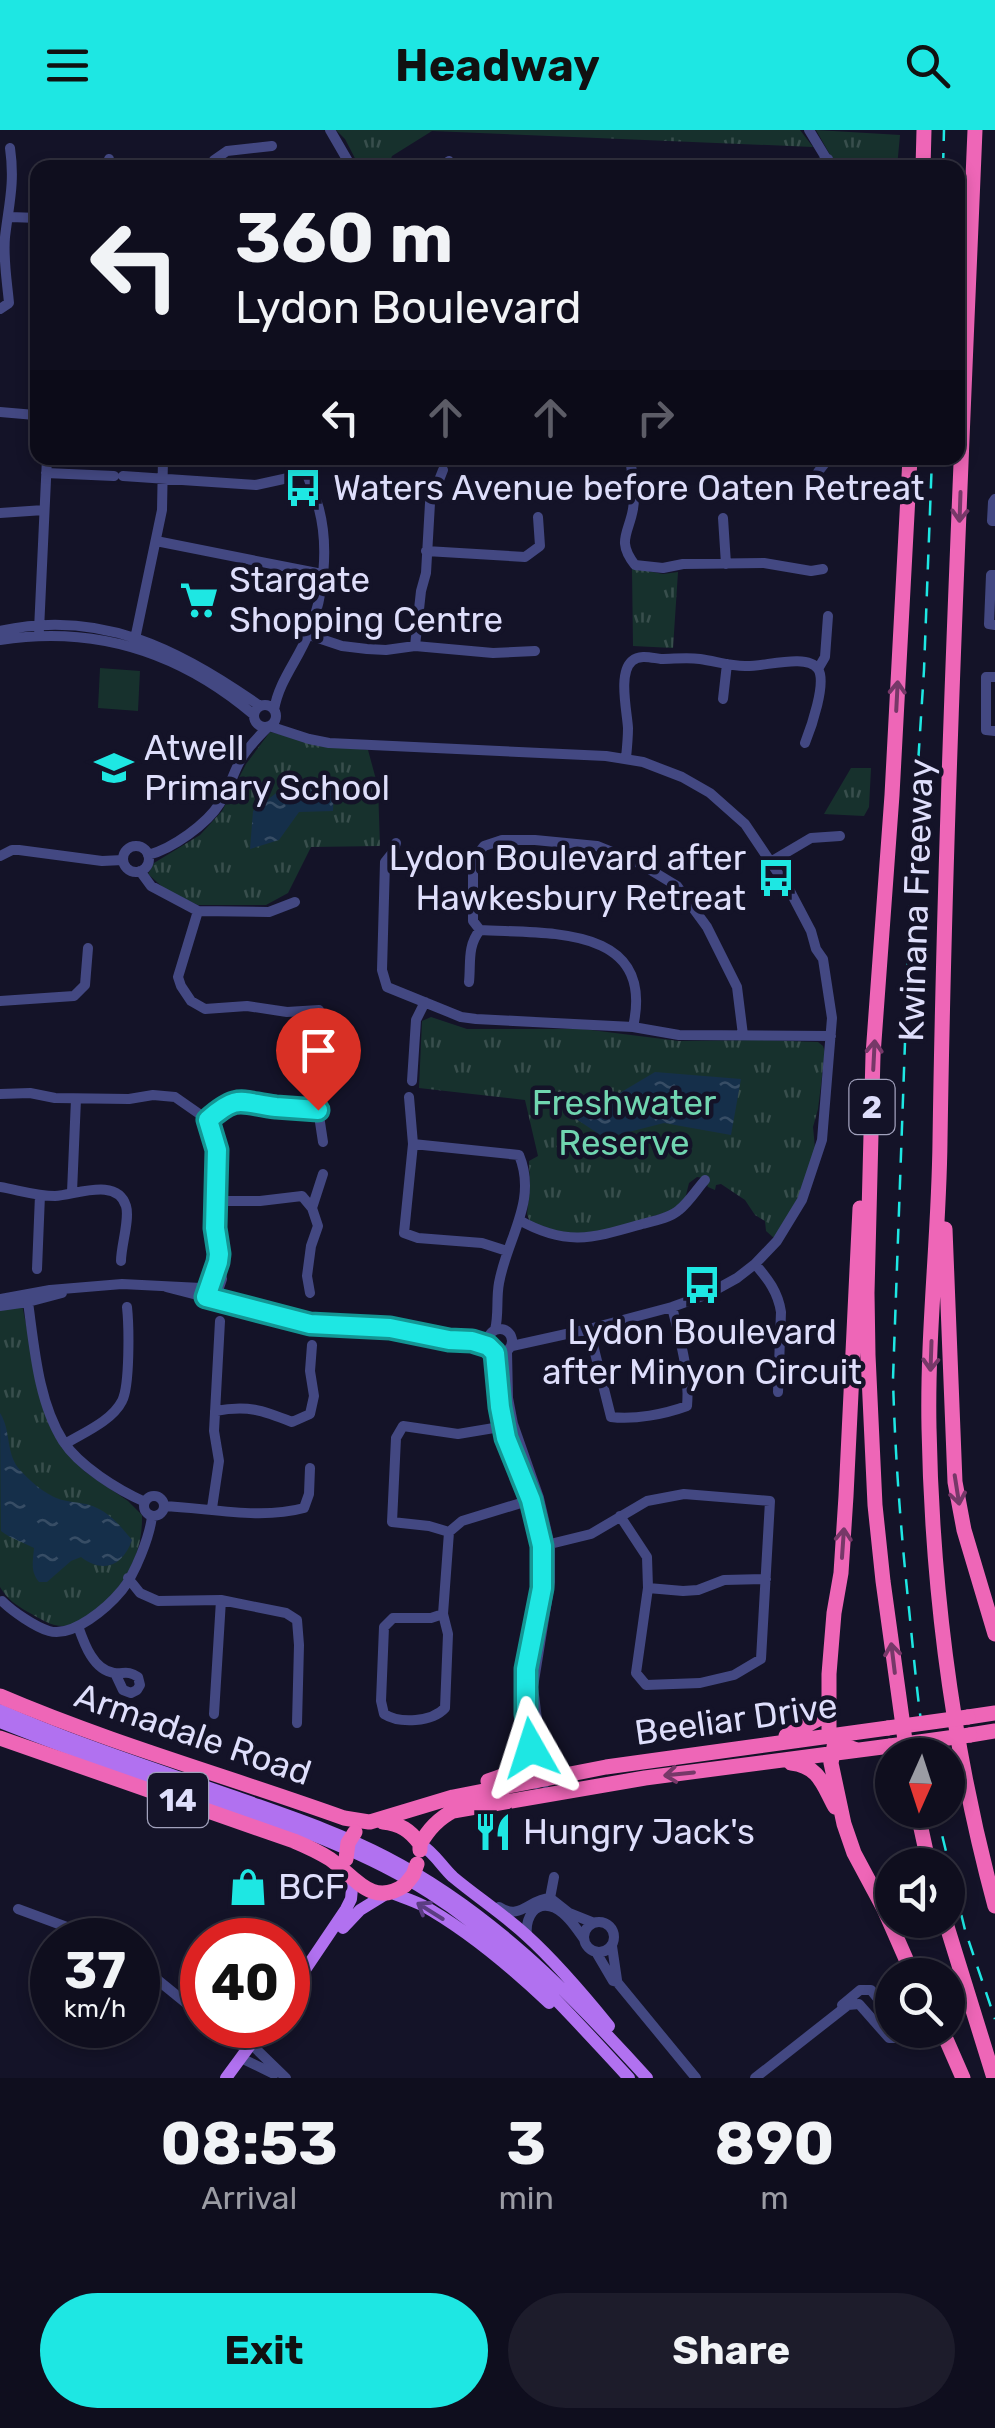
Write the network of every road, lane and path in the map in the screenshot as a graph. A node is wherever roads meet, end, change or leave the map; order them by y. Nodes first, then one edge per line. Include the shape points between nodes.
1 (330, 130) edge
2 (809, 130) edge
3 (924, 130) edge
4 (975, 130) edge
5 (272, 146) dead end
6 (10, 148) dead end
7 (214, 160) edge
8 (347, 160) edge
9 (828, 160) edge
10 (923, 160) edge
11 (10, 217) junction
12 (30, 218) edge
13 (0, 309) edge
14 (965, 384) edge
15 (0, 412) edge
16 (30, 415) edge
17 (47, 465) edge
18 (163, 465) edge
19 (303, 465) edge
20 (631, 465) edge
21 (824, 465) edge
22 (910, 465) edge
23 (962, 465) edge
24 (443, 470) dead end
25 (818, 472) dead end
26 (46, 473) junction
27 (162, 478) junction
28 (288, 478) dead end
29 (995, 499) edge
30 (44, 510) junction
31 (0, 513) edge
32 (538, 518) dead end
33 (723, 518) dead end
34 (995, 521) edge
35 (156, 542) junction
36 (426, 552) junction
37 (726, 564) junction
38 (823, 569) dead end
39 (322, 574) junction
40 (995, 575) edge
41 (828, 616) dead end
42 (995, 624) edge
43 (0, 631) edge
44 (42, 631) junction
45 (308, 635) junction
46 (0, 640) edge
47 (134, 641) junction
48 (415, 646) junction
49 (535, 651) dead end
50 (727, 664) junction
51 (818, 668) junction
52 (995, 678) edge
53 (723, 699) dead end
54 (265, 716) junction
55 (995, 730) edge
56 (806, 743) dead end
57 (626, 758) junction
58 (840, 836) dead end
59 (396, 844) dead end
60 (148, 854) junction
61 (0, 856) edge
62 (123, 860) junction
63 (772, 861) junction
64 (140, 871) junction
65 (295, 902) dead end
66 (198, 912) junction
67 (480, 930) junction
68 (88, 948) dead end
69 (469, 982) dead end
70 (0, 1000) edge
71 (425, 1002) junction
72 (319, 1010) dead end
73 (633, 1027) junction
74 (743, 1035) junction
75 (832, 1036) junction
76 (325, 1071) dead end
77 (412, 1081) dead end
78 (0, 1094) edge
79 (409, 1097) dead end
80 (76, 1098) junction
81 (318, 1110) junction
82 (208, 1120) junction
83 (871, 1135) junction
84 (323, 1142) dead end
85 (413, 1144) junction
86 (940, 1150) junction
87 (323, 1174) dead end
88 (705, 1180) dead end
89 (0, 1188) edge
90 (72, 1192) junction
91 (40, 1194) junction
92 (216, 1201) junction
93 (312, 1208) junction
94 (520, 1220) junction
95 (507, 1250) junction
96 (120, 1261) dead end
97 (755, 1264) junction
98 (37, 1269) dead end
99 (310, 1293) dead end
100 (212, 1295) junction
101 (23, 1299) junction
102 (0, 1302) edge
103 (672, 1306) junction
104 (127, 1307) dead end
105 (220, 1321) dead end
106 (589, 1328) junction
107 (500, 1341) junction
108 (312, 1345) dead end
109 (778, 1392) dead end
110 (215, 1412) junction
111 (508, 1425) junction
112 (65, 1444) junction
113 (310, 1468) dead end
114 (535, 1499) junction
115 (144, 1502) junction
116 (164, 1506) junction
117 (212, 1508) junction
118 (152, 1516) junction
119 (620, 1516) junction
120 (450, 1532) junction
121 (546, 1546) junction
122 (128, 1578) junction
123 (766, 1580) junction
124 (648, 1588) junction
125 (221, 1600) junction
126 (2, 1601) edge
127 (443, 1614) junction
128 (78, 1626) junction
129 (995, 1634) edge
130 (115, 1674) dead end
131 (0, 1696) edge
132 (829, 1704) junction
133 (0, 1710) edge
134 (995, 1713) edge
135 (214, 1714) dead end
136 (971, 1716) junction
137 (0, 1722) edge
138 (995, 1722) edge
139 (297, 1723) dead end
140 (995, 1731) edge
141 (974, 1734) junction
142 (0, 1738) edge
143 (905, 1738) edge
144 (774, 1742) junction
145 (833, 1744) junction
146 (535, 1748) junction
147 (775, 1762) junction
148 (567, 1774) junction
149 (541, 1787) junction
150 (453, 1797) junction
151 (844, 1824) junction
152 (365, 1825) junction
153 (420, 1844) junction
154 (349, 1870) junction
155 (554, 1877) dead end
156 (395, 1890) junction
157 (476, 1894) junction
158 (550, 1898) junction
159 (995, 1906) edge
160 (18, 1909) dead end
161 (42, 1918) edge
162 (594, 1922) junction
163 (528, 1936) junction
164 (946, 1938) edge
165 (948, 1938) edge
166 (584, 1940) junction
167 (612, 1946) junction
168 (596, 1952) junction
169 (906, 1958) edge
170 (312, 1963) junction
171 (310, 1966) edge
172 (160, 1982) edge
173 (617, 1982) junction
174 (875, 1994) edge
175 (180, 1998) edge
176 (875, 2022) edge
177 (796, 2046) junction
178 (243, 2048) edge
179 (950, 2048) edge
180 (246, 2050) junction
181 (696, 2076) edge
182 (635, 2077) edge
183 (226, 2078) edge
184 (282, 2078) edge
185 (756, 2078) edge
186 (963, 2078) edge
187 (984, 2078) edge
188 (994, 2078) edge

1 - 8 street
2 - 9 street
3 - 10 highway
4 -> 14 highway, Kwinana Freeway / 2
5 - 7 street
6 - 11 street
11 - 12 street
11 - 13 street via 9,303
15 - 16 street
17 - 26 street
18 - 27 street
19 - 39 street via 320,512
20 - 37 street via 634,507 624,536 632,563
21 - 25 street
83 -> 22 highway, Kwinana Freeway / 2
23 -> 86 highway, Kwinana Freeway / 2
24 - 36 street via 430,503
26 - 27 street
26 - 30 street
27 - 28 street via 256,486
27 - 35 street
29 - 34 street
30 - 31 street
30 - 44 street
32 - 36 street via 540,546 525,557
33 - 37 street
35 - 39 street
35 - 47 street
36 - 48 street
37 - 38 street
39 - 45 street
40 - 42 street via 989,624
41 - 51 street
43 - 44 street
44 - 46 street
44 - 47 street via 96,629
45 - 48 street via 342,646
45 - 54 street
47 - 54 street via 187,659
48 - 49 street
50 - 51 street via 804,660
50 - 53 street
50 - 57 street via 643,657 630,662
51 - 56 street via 820,690
52 - 55 street via 986,677 986,730
54 - 57 street via 309,739 346,744
54 - 60 street via 219,806 171,846
57 - 63 street via 710,793
58 - 63 street via 810,838
59 - 71 street via 385,862 382,970 387,987
60 - 62 street via 134,846
60 - 64 street
61 - 62 street via 19,850
62 - 64 street
63 - 75 street via 823,959
64 - 66 street via 151,886
65 - 66 street via 269,912
66 - 72 street via 178,978 191,1001 206,1008
67 - 69 street via 470,950
67 - 73 street via 567,935 617,954 634,975
67 - 74 street via 474,921 473,860 484,846 502,840 597,846 677,886 737,987
68 - 70 street via 84,985 74,996
71 - 73 street via 476,1019
71 - 77 street via 416,1020
73 - 74 street
74 - 75 street
75 - 97 street via 815,1166 792,1221
76 - 81 street
78 - 80 street
79 - 85 street
80 - 82 street via 174,1097
80 - 90 street
81 - 82 street via 244,1100
81 - 84 street
82 - 92 street via 217,1150
132 -> 83 highway via 859,1222
143 -> 83 highway, Kwinana Freeway / 2 via 875,1505 868,1340
85 - 94 street via 519,1154 526,1172
85 - 95 street via 404,1234
86 -> 129 highway via 955,1482
86 -> 159 highway, Kwinana Freeway / 2 via 929,1426 938,1578 955,1723
87 - 93 street
88 - 94 street via 678,1212 596,1237 570,1238
89 - 91 street
90 - 91 street
90 - 96 street via 115,1192 126,1204
91 - 98 street
92 - 93 street via 302,1196
92 - 100 street
93 - 99 street via 318,1226
94 - 95 street
95 - 107 street via 498,1286
97 - 103 street via 723,1286
97 - 109 street via 779,1300
100 - 101 street via 122,1284
100 - 107 street via 310,1324
101 - 102 street
101 - 112 street via 46,1398
103 - 106 street
103 - 106 street via 688,1390 687,1406 675,1410 611,1417
104 - 112 street via 124,1398
105 - 110 street
106 - 107 street
107 - 111 street
108 - 110 street via 310,1414 292,1422 260,1409
110 - 117 street via 219,1462
111 - 114 street
111 - 120 street via 458,1434 404,1426 396,1438 392,1522
112 - 115 street
113 - 117 street via 304,1508 244,1514
114 - 120 street via 462,1521
114 - 121 street
115 - 116 street via 155,1496
115 - 118 street
116 - 117 street
116 - 118 street
118 - 122 street
119 - 121 street via 592,1534
119 - 123 street via 647,1501 684,1494 770,1500
119 - 124 street via 647,1557
120 - 127 street
121 - 146 street via 526,1669 526,1714
122 - 125 street via 158,1601
122 - 128 street
123 - 124 street via 724,1580 682,1592
123 - 124 street via 761,1659 734,1674 668,1686 646,1685 636,1673
125 - 135 street
125 - 139 street via 297,1620
126 - 128 street via 49,1632
127 - 127 street via 445,1708 436,1717 388,1718 381,1708 384,1627 392,1618
128 - 130 street via 99,1666
131 - 152 highway, Armadale Road / 14
132 - 144 highway via 814,1722
132 - 145 highway
133 - 182 main road, Armadale Road via 389,1858 516,1944 556,1981
134 - 136 highway, Beeliar Drive
136 - 138 highway
136 - 145 highway, Beeliar Drive, bridge via 858,1732
137 - 182 main road, Armadale Road via 382,1865 504,1948
138 - 141 highway
140 - 141 highway, Beeliar Drive
141 - 145 highway, Beeliar Drive, bridge via 857,1750
142 - 154 highway, Armadale Road / 14 via 294,1841
144 - 145 highway, Beeliar Drive
144 - 148 highway, Beeliar Drive
145 - 147 highway, Beeliar Drive
145 - 151 highway via 830,1763
146 - 148 highway
146 - 149 street
146 - 150 highway via 513,1771
147 -> 149 highway, Beeliar Drive
147 - 151 highway via 814,1772
148 - 149 highway, Beeliar Drive
149 - 150 highway, Beeliar Drive
149 - 153 highway, Beeliar Drive via 443,1816
150 - 152 highway, Beeliar Drive
151 - 169 highway
152 - 153 highway, 14 via 398,1824
152 - 154 highway, bridge via 348,1844
153 - 156 highway, bridge via 411,1880
153 - 157 main road
154 - 156 highway, 14 via 369,1890
154 - 170 main road via 346,1910
155 - 158 street
156 - 170 main road via 353,1916
182 -> 156 main road via 505,1965
157 - 158 street via 510,1913
157 - 163 main road
158 - 162 street
160 - 161 street
162 - 166 street
162 - 167 street via 612,1928
163 - 166 street via 530,1913 548,1907
163 - 182 main road via 616,2034
164 - 187 highway
165 - 188 highway
166 - 168 street
167 - 168 street
167 - 173 street
168 - 173 street
170 - 171 main road
172 - 175 street
173 - 181 street
174 - 177 street via 860,1990
176 - 177 street via 859,2004 848,2005
177 - 185 street
178 - 180 street
179 - 186 highway
180 - 183 main road
180 - 184 street

